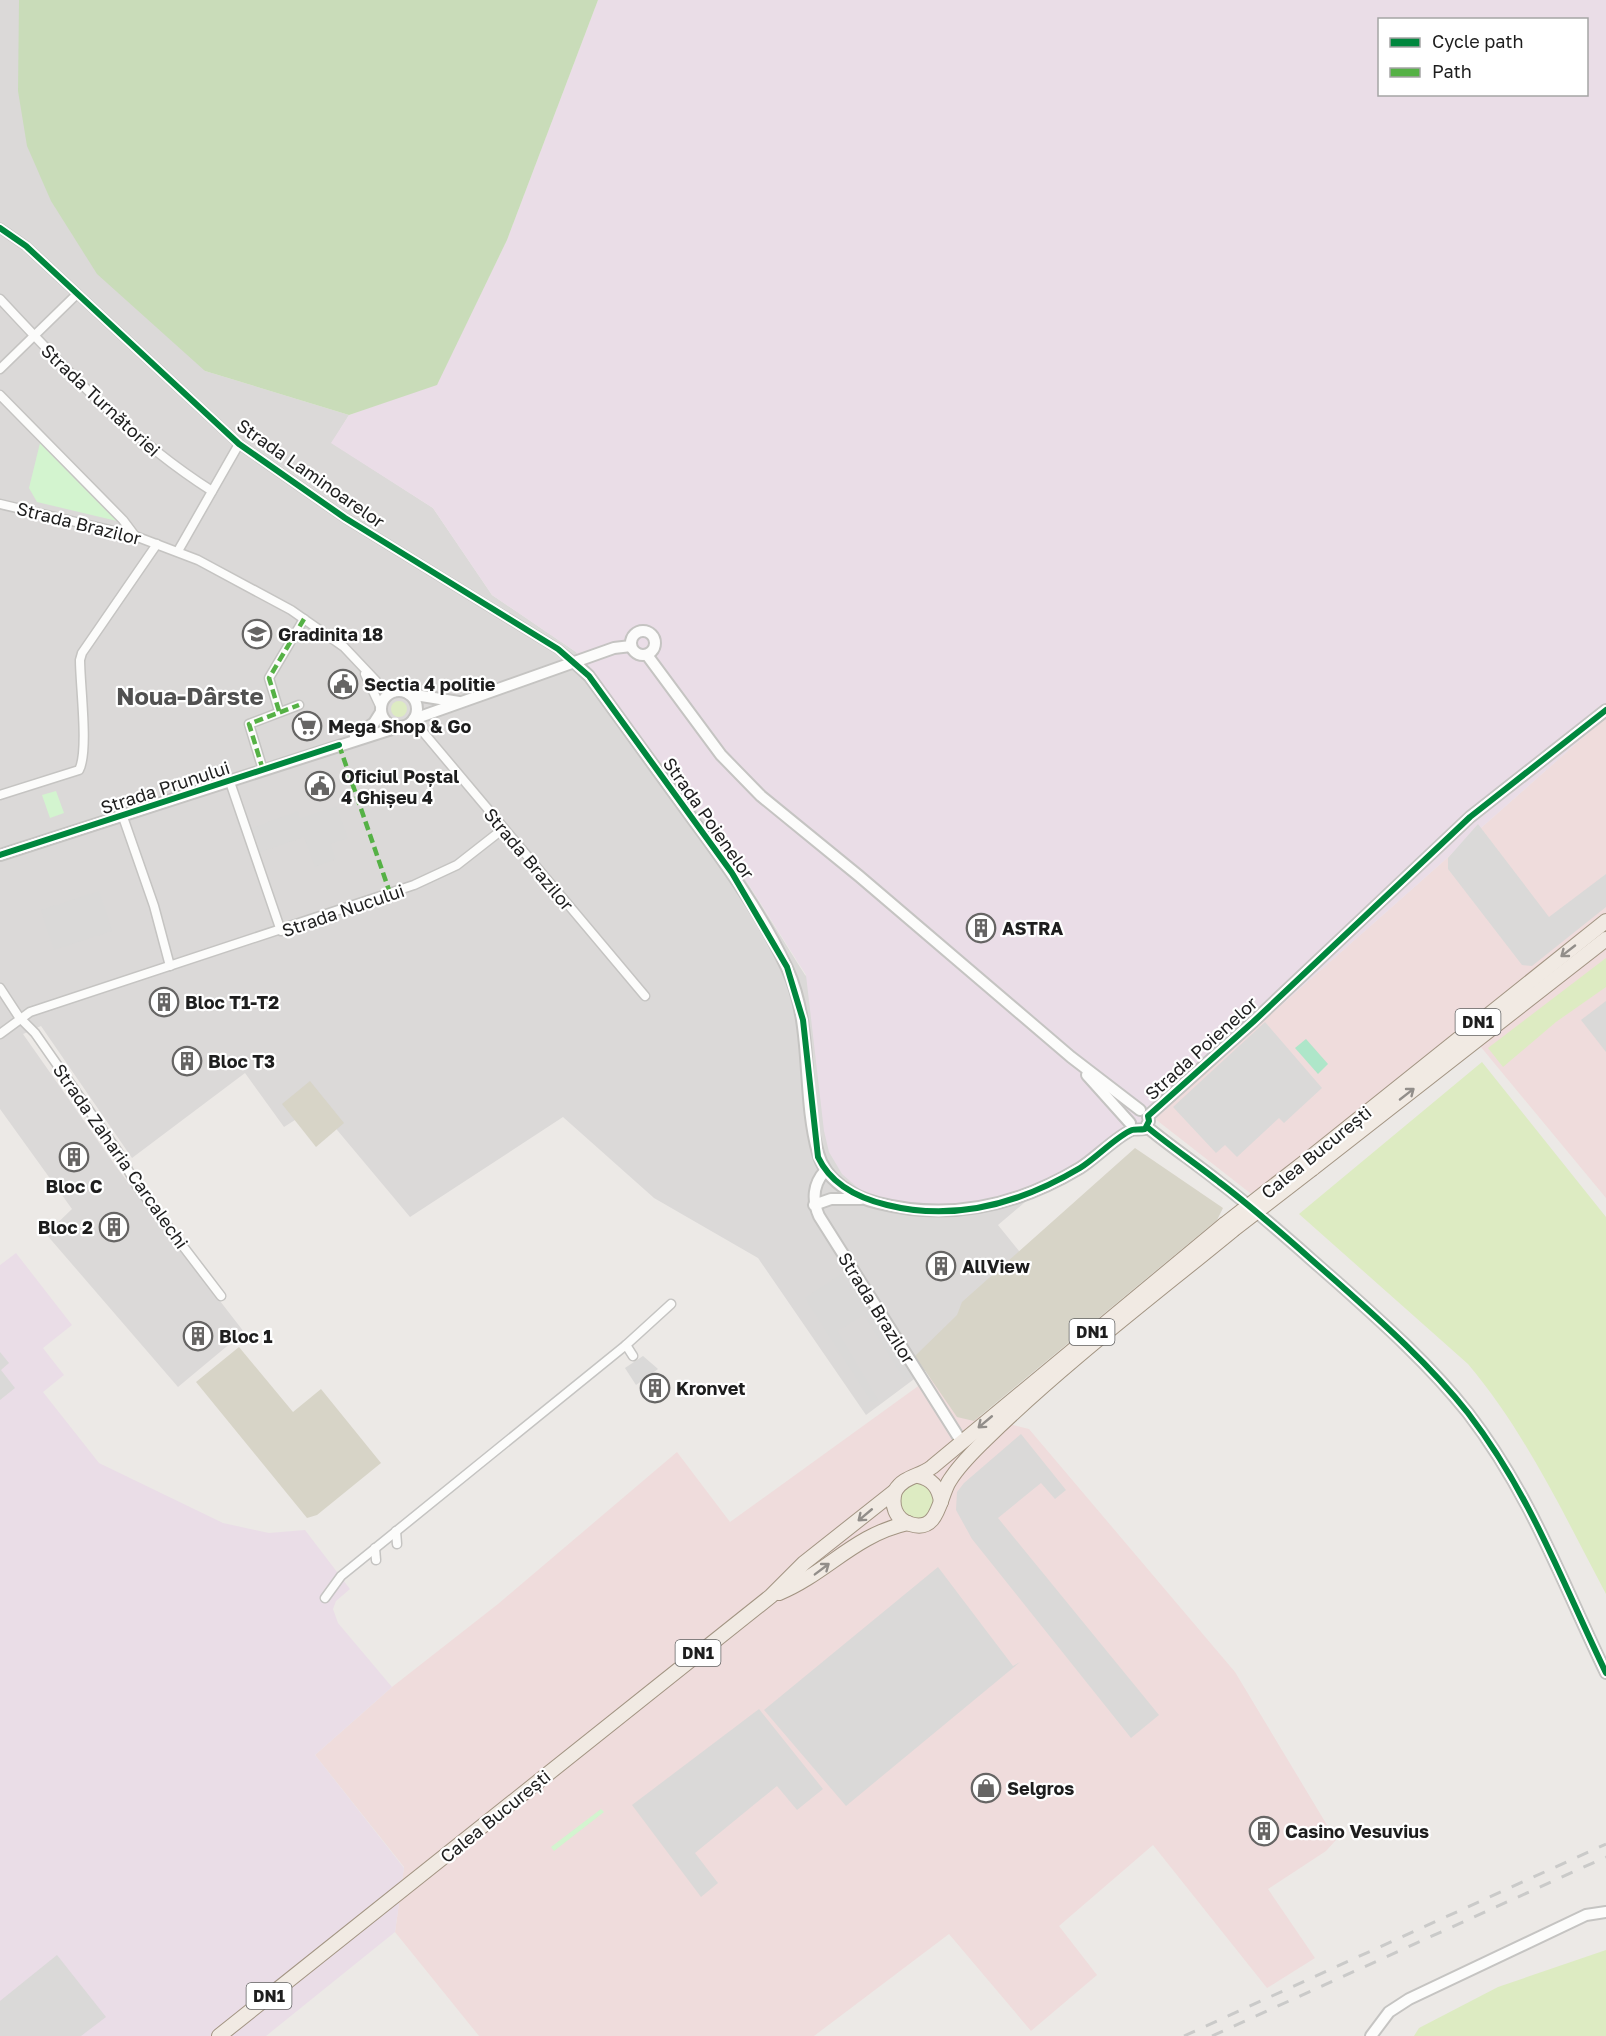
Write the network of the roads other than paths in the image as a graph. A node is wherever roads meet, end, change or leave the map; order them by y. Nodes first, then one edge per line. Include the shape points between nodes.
1 (0, 228) edge
2 (77, 294) junction
3 (0, 299) edge
4 (33, 336) junction
5 (0, 369) edge
6 (0, 395) edge
7 (239, 444) junction
8 (212, 491) junction
9 (0, 504) edge
10 (135, 536) junction
11 (157, 544) junction
12 (178, 551) junction
13 (304, 619) junction
14 (631, 645) junction
15 (647, 655) junction
16 (360, 662) junction
17 (575, 663) junction
18 (395, 692) junction
19 (408, 694) junction
20 (462, 702) junction
21 (299, 705) dead end
22 (381, 710) junction
23 (1606, 710) edge
24 (279, 711) junction
25 (414, 719) junction
26 (398, 727) junction
27 (339, 745) junction
28 (263, 770) junction
29 (230, 782) junction
30 (0, 795) edge
31 (123, 817) junction
32 (503, 828) junction
33 (0, 855) edge
34 (1606, 921) edge
35 (281, 931) junction
36 (1606, 939) edge
37 (170, 966) junction
38 (0, 988) edge
39 (645, 996) dead end
40 (19, 1017) junction
41 (0, 1034) edge
42 (1071, 1058) junction
43 (1145, 1118) junction
44 (1131, 1126) junction
45 (1309, 1165) junction
46 (825, 1171) junction
47 (867, 1200) junction
48 (814, 1205) junction
49 (1229, 1227) junction
50 (221, 1296) dead end
51 (671, 1304) dead end
52 (626, 1345) junction
53 (633, 1356) dead end
54 (962, 1441) junction
55 (918, 1476) junction
56 (895, 1491) junction
57 (941, 1502) junction
58 (908, 1523) junction
59 (396, 1531) junction
60 (398, 1544) dead end
61 (375, 1548) junction
62 (376, 1560) dead end
63 (771, 1596) junction
64 (325, 1598) dead end
65 (1606, 1673) edge
66 (1606, 1912) edge
67 (219, 2036) edge
68 (1371, 2036) edge

1 - 2 street, Strada Laminoarelor via 26,246
2 - 4 street
2 - 7 street, Strada Laminoarelor
3 - 4 street, Strada Turnătoriei
4 - 5 street
4 - 8 street, Strada Turnătoriei via 146,445
6 - 10 street
7 - 8 street
7 - 17 street, Strada Laminoarelor via 345,518
8 - 12 street
9 - 10 street, Strada Brazilor
10 - 11 street, Strada Brazilor
11 - 12 street, Strada Brazilor
11 - 30 street, Strada Brazilor via 82,653 85,760 79,770
12 - 13 street, Strada Brazilor
13 - 16 street, Strada Brazilor
13 - 24 street via 269,678
14 - 15 street via 637,654
14 - 15 street via 637,633 648,632 655,644
14 - 17 street
15 - 42 street via 721,755 761,796
16 - 18 street, Strada Brazilor via 378,682
16 - 22 street, Strada Brazilor
17 - 20 street
17 - 46 street, Strada Poienelor via 589,676 732,873 787,967 803,1020 814,1141
18 - 19 street
18 - 22 street via 386,697
19 - 20 street
19 - 25 street via 417,708
20 - 25 street
21 - 24 street
22 - 26 street via 389,724
22 - 27 street, Strada Prunului via 368,728
23 - 43 street, Strada Poienelor via 1470,817
24 - 28 street via 249,724
25 - 26 street
25 - 32 street, Strada Brazilor
26 - 27 street, Strada Prunului
27 - 28 street, Strada Prunului
28 - 29 street, Strada Prunului
29 - 31 street, Strada Prunului
29 - 35 street
31 - 33 street, Strada Prunului
31 - 37 street
32 - 35 street, Strada Nucului via 439,876
32 - 39 street, Strada Brazilor
34 -> 45 main road, Calea București / DN1
35 - 37 street, Strada Nucului
45 -> 36 main road, Calea București / DN1
37 - 40 street, Strada Nucului
38 - 40 street
40 - 41 street, Strada Nucului
40 - 50 street, Strada Zaharia Carcalechi via 35,1033 118,1152 137,1186
42 - 43 street
42 - 44 street
43 - 44 street, Strada Poienelor via 1139,1131
43 - 44 street, Strada Poienelor via 1131,1114
43 - 65 street via 1346,1290 1427,1367 1468,1414 1507,1470 1543,1534
44 - 47 street, Strada Poienelor via 1081,1167 1011,1201 982,1208 921,1211
45 - 49 main road, Calea București / DN1, bridge
46 - 47 street, Strada Poienelor
46 - 48 street via 815,1188
47 - 48 street via 837,1198
48 - 54 street, Strada Brazilor
49 -> 54 main road, Calea București / DN1
49 - 57 main road, Calea București / DN1 via 1018,1408 959,1467
51 - 52 street
52 - 53 street
52 - 59 street
54 - 55 main road, Calea București / DN1
55 - 56 main road, Calea București / DN1 via 904,1480
55 - 57 main road via 937,1487
56 - 58 main road via 896,1513
56 -> 63 main road, Calea București / DN1 via 804,1563
57 - 58 main road, Calea București / DN1 via 932,1520 919,1525
63 -> 58 main road, Calea București / DN1 via 811,1577 871,1535
59 - 60 street
59 - 61 street
61 - 62 street
61 - 64 street via 341,1576
63 - 67 main road, Calea București / DN1
66 - 68 street via 1577,1919 1409,1999 1389,2013

